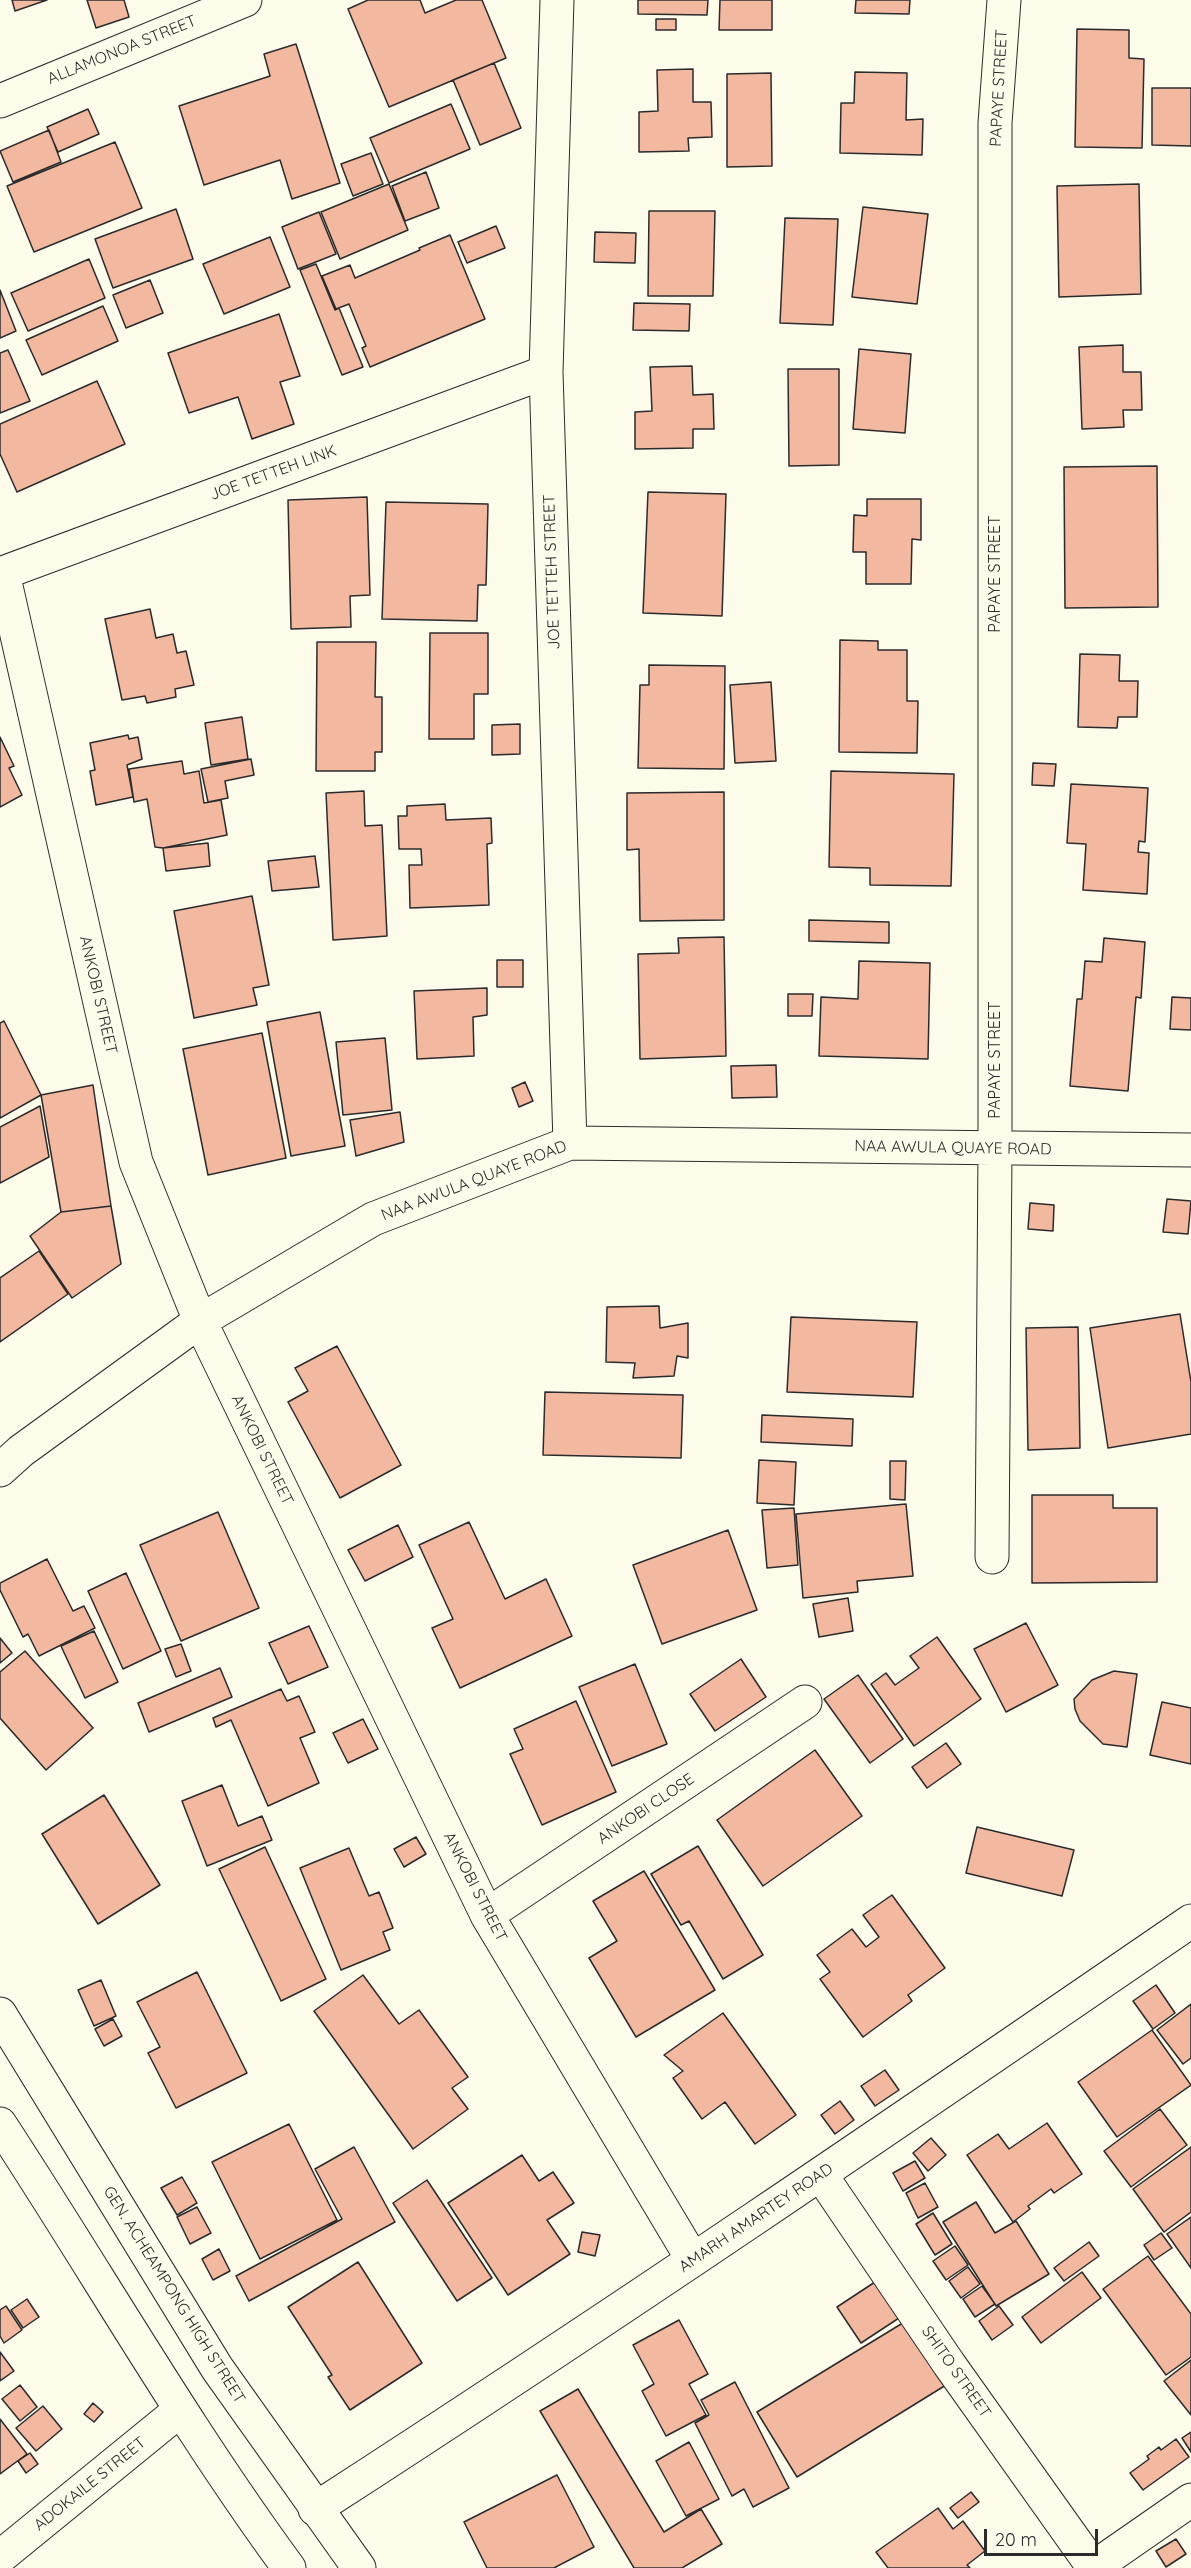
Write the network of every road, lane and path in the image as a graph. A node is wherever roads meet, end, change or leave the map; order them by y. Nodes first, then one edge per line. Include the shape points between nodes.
1 (245, 0) edge
2 (557, 0) edge
3 (1004, 0) edge
4 (0, 101) edge
5 (546, 372) junction
6 (1, 574) edge
7 (570, 1143) junction
8 (995, 1149) junction
9 (1191, 1150) edge
10 (200, 1321) junction
11 (3, 1464) edge
12 (992, 1557) dead end
13 (805, 1702) dead end
14 (486, 1915) junction
15 (1191, 1921) edge
16 (0, 2014) edge
17 (0, 2124) edge
18 (821, 2175) junction
19 (693, 2260) junction
20 (179, 2411) junction
21 (1191, 2500) edge
22 (315, 2509) junction
23 (0, 2557) edge
24 (289, 2568) edge
25 (359, 2568) edge
26 (1094, 2568) edge

1 - 4 street, ALLAMONOA STREET
2 - 5 street, JOE TETTEH STREET
3 - 8 street, PAPAYE STREET via 994,123
5 - 6 street, JOE TETTEH LINK
5 - 7 street, JOE TETTEH STREET
6 - 10 street, ANKOBI STREET via 136,1162
7 - 8 street, NAA AWULA QUAYE ROAD
7 - 10 street, NAA AWULA QUAYE ROAD via 373,1219
8 - 9 street, NAA AWULA QUAYE ROAD
8 - 12 street, PAPAYE STREET
10 - 11 street, NAA AWULA QUAYE ROAD
10 - 14 street, ANKOBI STREET
13 - 14 street, ANKOBI CLOSE
14 - 19 street, ANKOBI STREET
15 - 18 street, AMARH AMARTEY ROAD
16 - 22 street, GEN. ACHEAMPONG HIGH STREET via 217,2368
17 - 20 street
18 - 19 street, AMARH AMARTEY ROAD
18 - 26 street, SHITO STREET
19 - 22 street, AMARH AMARTEY ROAD
20 - 23 street, ADOKAILE STREET
20 - 24 street
21 - 26 street
22 - 25 street, GEN. ACHEAMPONG HIGH STREET

